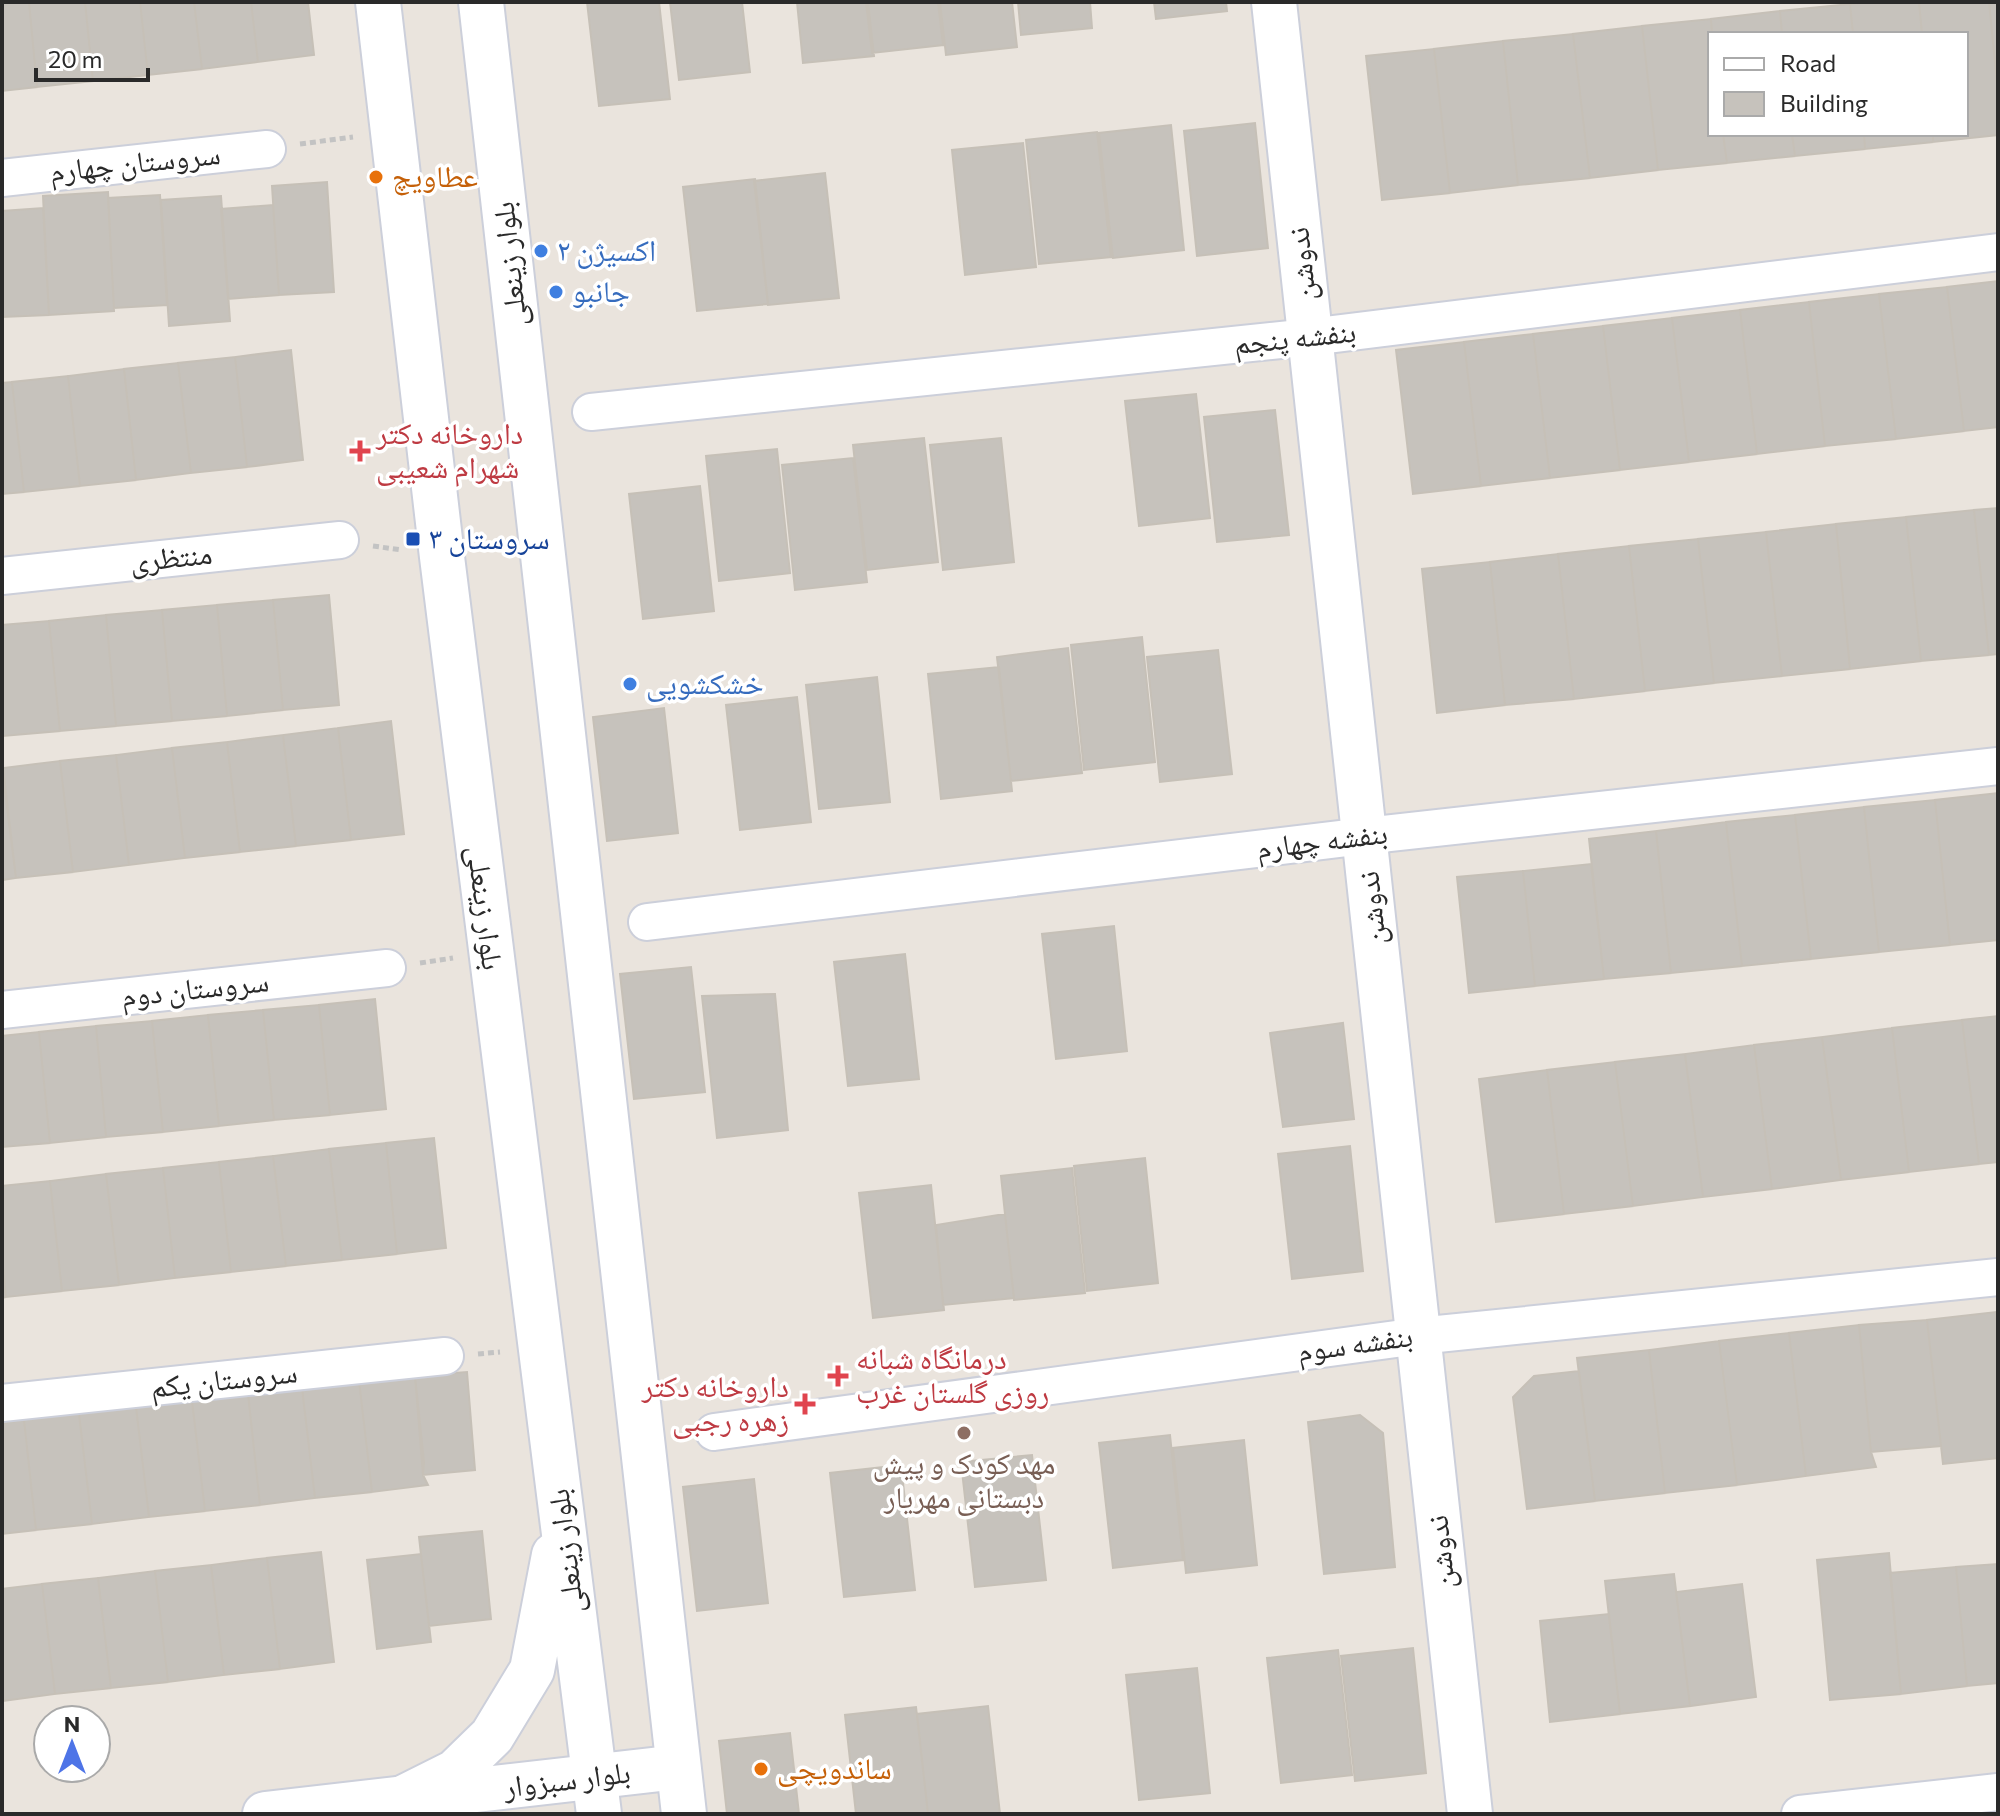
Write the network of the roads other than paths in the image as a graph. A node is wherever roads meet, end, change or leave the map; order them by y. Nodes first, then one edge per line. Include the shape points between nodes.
1 (378, 2) edge
2 (481, 2) edge
3 (1274, 2) edge
4 (267, 149) road end
5 (2, 178) edge
6 (1998, 252) edge
7 (1310, 337) junction
8 (591, 412) dead end
9 (340, 540) road end
10 (2, 576) edge
11 (1998, 766) edge
12 (1364, 836) junction
13 (647, 922) dead end
14 (387, 968) road end
15 (2, 1010) edge
16 (1998, 1277) edge
17 (1418, 1336) junction
18 (445, 1356) road end
19 (2, 1403) edge
20 (714, 1432) dead end
21 (562, 1517) junction
22 (678, 1767) junction
23 (1998, 1792) edge
24 (596, 1796) edge
25 (401, 1799) junction
26 (265, 1814) edge
27 (684, 1814) edge
28 (1470, 1814) edge
29 (1800, 1814) edge

1 - 21 main road, بلوار زینعلی
2 - 22 main road, بلوار زینعلی
3 - 7 main road, ندوشن
4 - 5 street, سروستان چهارم
6 - 7 street, بنفشه پنجم
7 - 8 street, بنفشه پنجم
7 - 12 main road, ندوشن
9 - 10 street, منتظری
11 - 12 street, بنفشه چهارم
12 - 13 street, بنفشه چهارم
12 - 17 main road, ندوشن
14 - 15 street, سروستان دوم
16 - 17 street, بنفشه سوم
17 - 20 street, بنفشه سوم
17 - 28 main road, ندوشن
18 - 19 street, سروستان یکم
21 - 24 main road, بلوار زینعلی
21 - 25 main road via 532,1670 492,1736 455,1772
22 - 24 main road, بلوار سبزوار
22 - 27 main road, بلوار زینعلی
23 - 29 street
24 - 25 main road, بلوار سبزوار
25 - 26 main road, بلوار سبزوار

